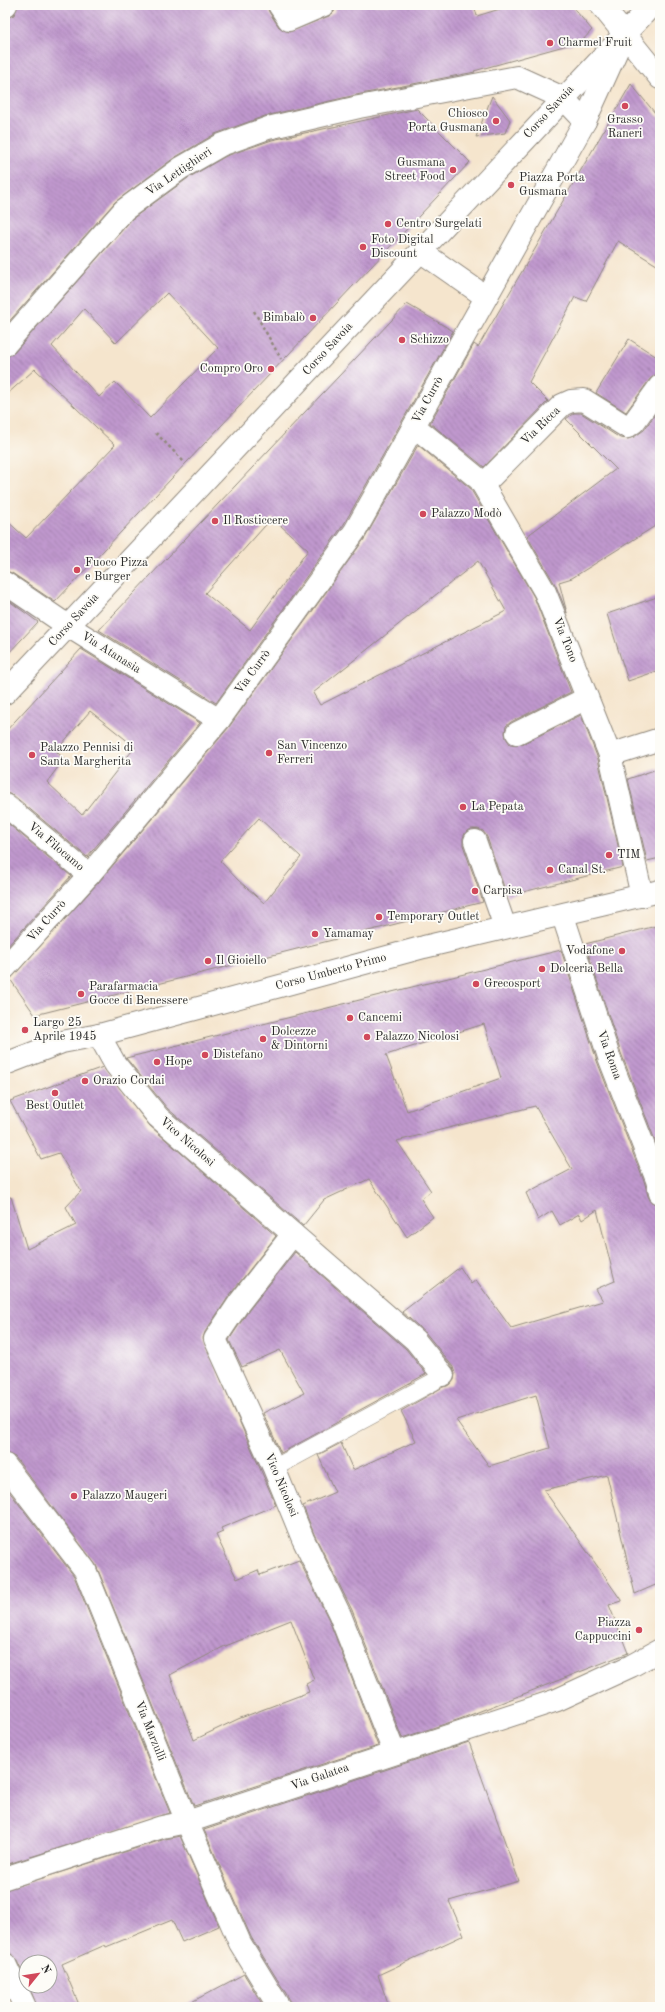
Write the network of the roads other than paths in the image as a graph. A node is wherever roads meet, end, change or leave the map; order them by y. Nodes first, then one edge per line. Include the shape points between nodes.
1 (279, 5) edge
2 (324, 5) edge
3 (601, 5) edge
4 (652, 5) edge
5 (624, 34) junction
6 (660, 78) edge
7 (563, 98) junction
8 (585, 121) junction
9 (420, 250) junction
10 (486, 297) junction
11 (5, 345) edge
12 (660, 386) edge
13 (414, 426) junction
14 (483, 485) junction
15 (5, 583) edge
16 (68, 626) junction
17 (5, 693) edge
18 (587, 698) junction
19 (219, 720) junction
20 (517, 733) dead end
21 (660, 739) edge
22 (610, 755) junction
23 (5, 805) edge
24 (475, 841) dead end
25 (89, 875) junction
26 (651, 894) edge
27 (562, 916) junction
28 (505, 927) junction
29 (5, 968) edge
30 (99, 1035) junction
31 (5, 1064) edge
32 (660, 1193) edge
33 (293, 1234) junction
34 (443, 1375) joint
35 (5, 1465) edge
36 (274, 1468) junction
37 (660, 1650) edge
38 (394, 1752) junction
39 (187, 1822) junction
40 (5, 1878) edge
41 (5, 1964) edge
42 (25, 2007) edge
43 (279, 2007) edge

1 - 2 street via 289,20
3 - 5 street
4 - 5 street, Corso Savoia
5 - 6 street
5 - 7 street, Corso Savoia
5 - 8 street, Via Currò
7 - 8 street
7 - 9 street, Corso Savoia
7 - 11 street, Via Lettighieri via 517,77 268,128 221,145 181,168 124,210
8 - 10 street, Via Currò
9 - 10 street
9 - 16 street, Corso Savoia
10 - 13 street, Via Currò
12 - 14 street, Via Ricca via 634,422 627,427 584,400 562,405
13 - 14 street, Via Tono
13 - 19 street, Via Currò via 355,531
14 - 18 street, Via Tono via 545,592
15 - 16 street, Via Atanasia
16 - 17 street, Corso Savoia
16 - 19 street, Via Atanasia
18 - 20 street
18 - 22 street, Via Tono
19 - 25 street, Via Currò
21 - 22 street
22 - 26 street, Via Tono
23 - 25 street, Via Filocamo
24 - 28 street
25 - 29 street, Via Currò
26 - 27 street, Corso Umberto Primo
27 - 28 street, Corso Umberto Primo
27 - 32 street, Via Roma via 609,1057
28 - 30 street, Corso Umberto Primo
30 - 31 street, Corso Umberto Primo via 62,1042
30 - 33 street, Vico Nicolosi via 114,1064 158,1116
33 - 34 street, Vico Nicolosi via 415,1340
33 - 36 street, Vico Nicolosi via 239,1303 215,1339
34 - 36 lane
35 - 39 street, Via Marzulli via 85,1570
36 - 38 street, Vico Nicolosi via 303,1539 340,1615
37 - 38 street, Via Galatea via 556,1700
38 - 39 street, Via Galatea
39 - 40 street, Via Galatea via 162,1827
39 - 43 street, Via Marzulli via 240,1942
41 - 42 street

